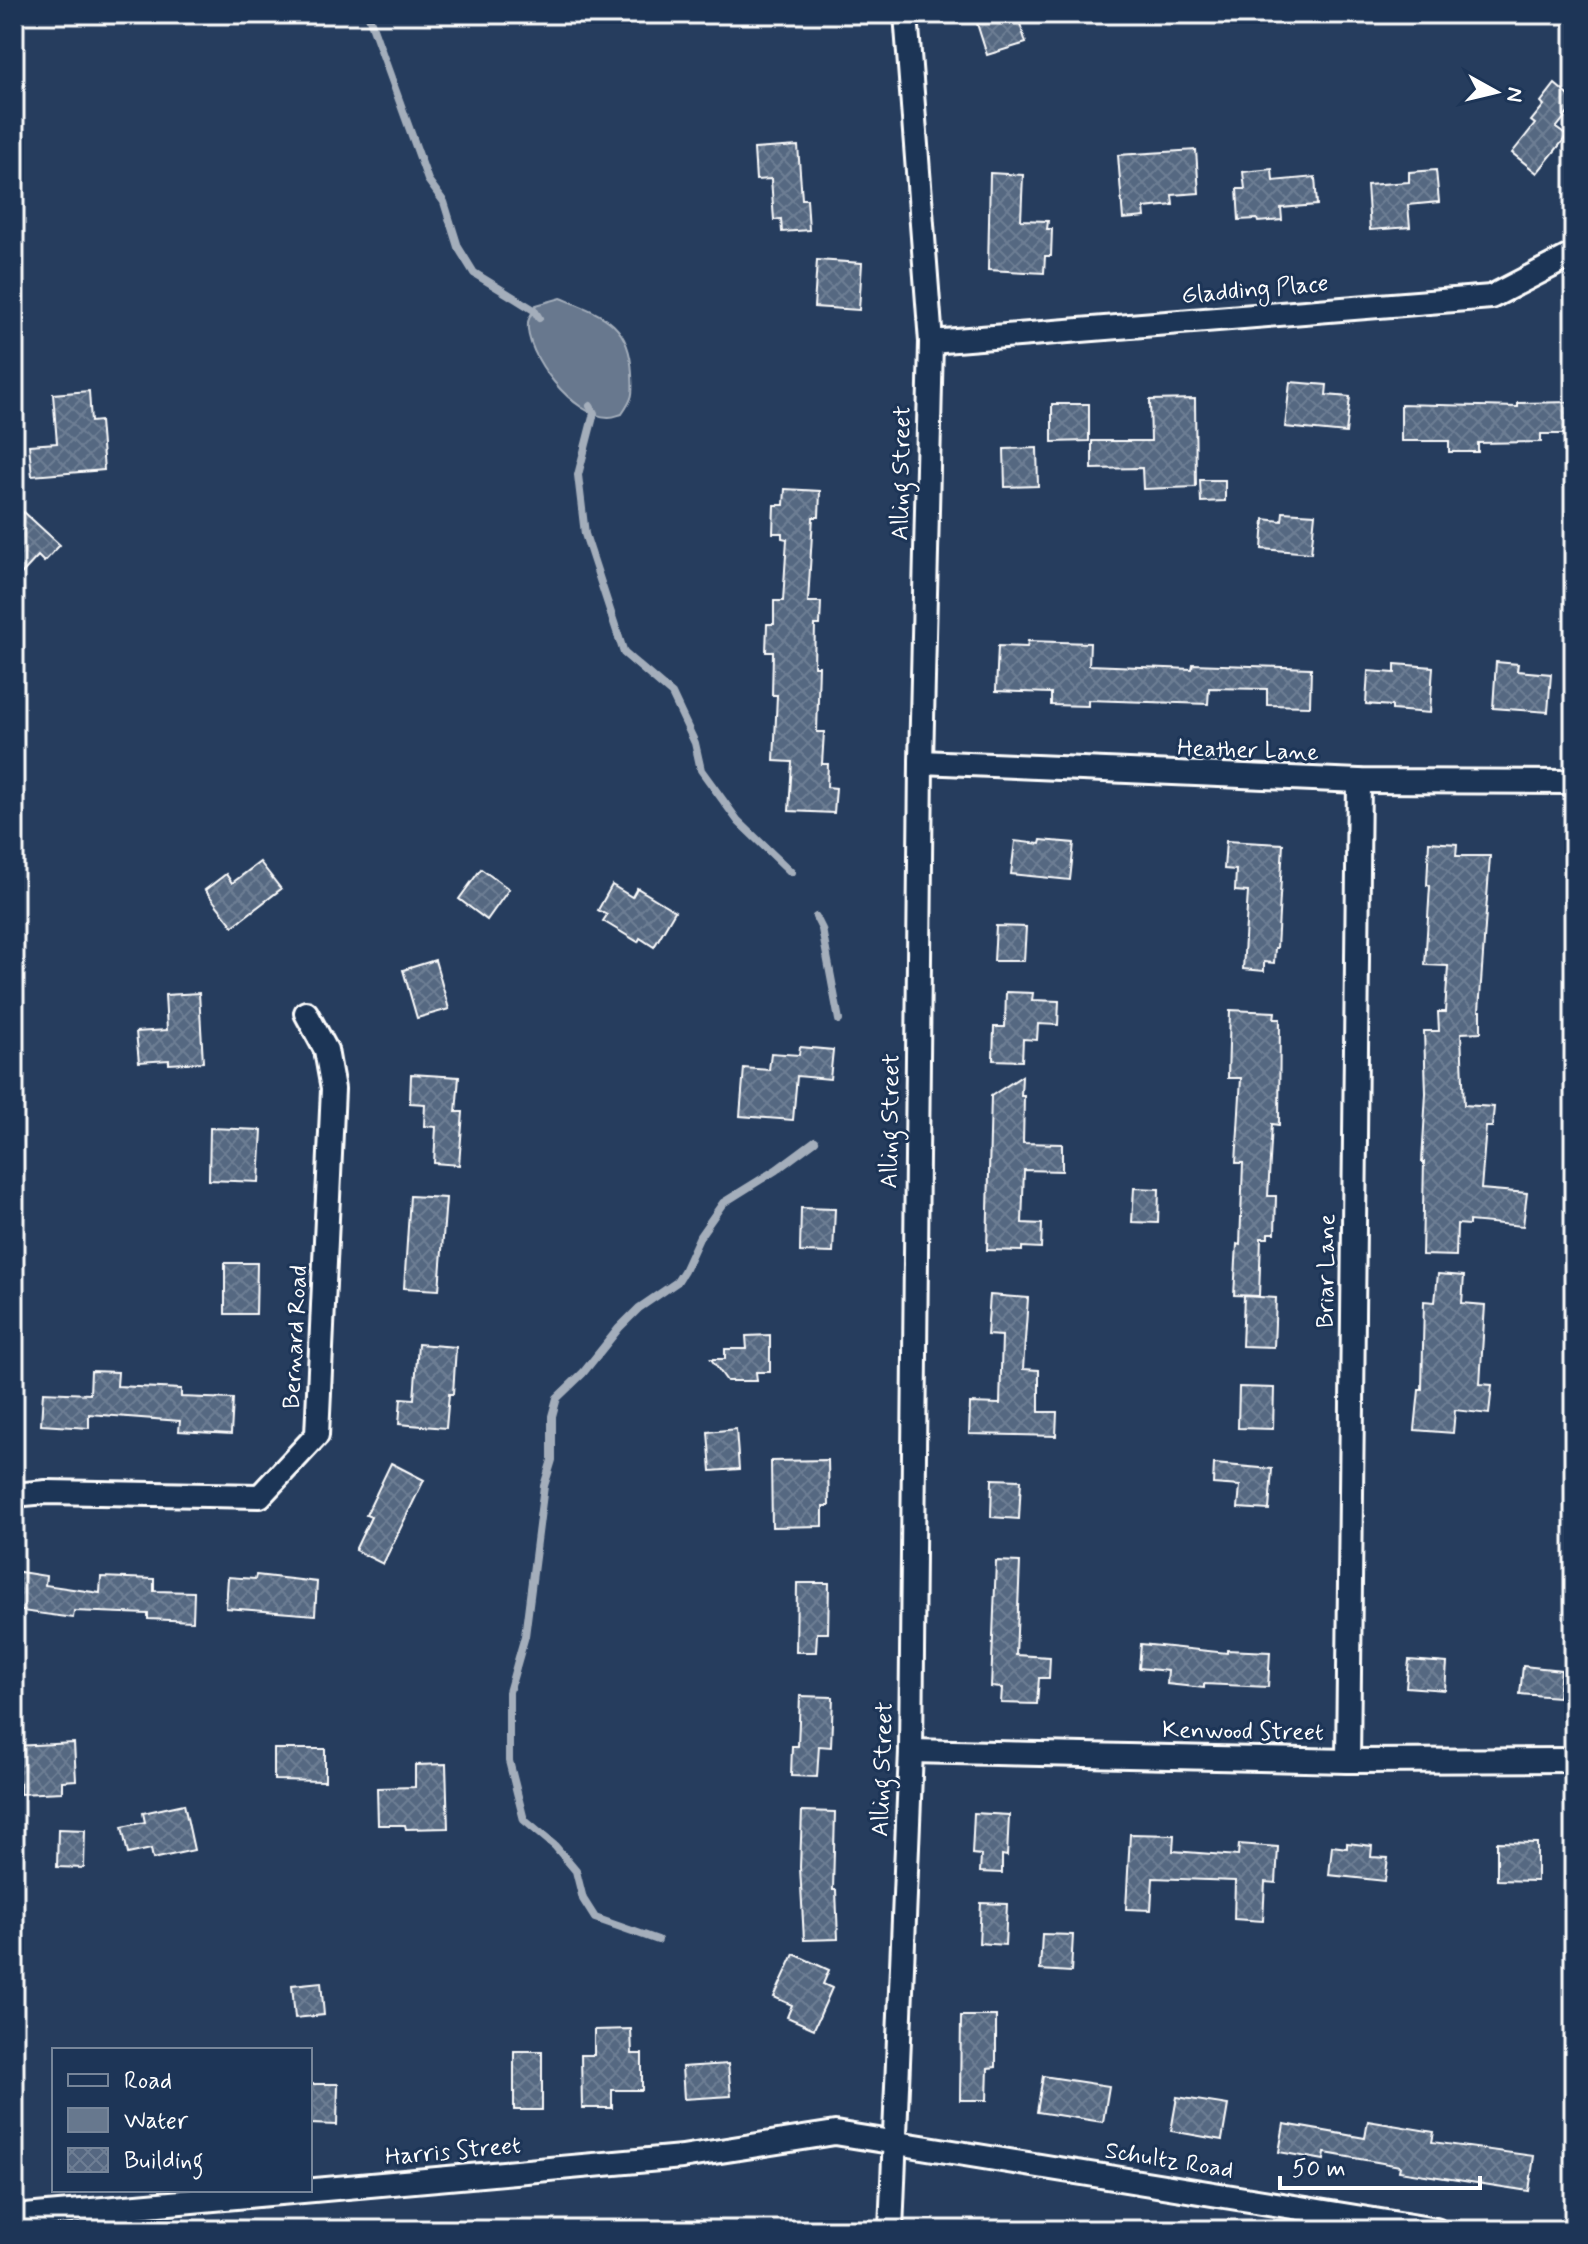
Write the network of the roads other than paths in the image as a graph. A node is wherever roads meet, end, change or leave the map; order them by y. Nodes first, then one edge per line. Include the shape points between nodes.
1 (906, 14) edge
2 (1574, 254) edge
3 (931, 342) junction
4 (921, 762) junction
5 (1359, 781) junction
6 (1574, 782) edge
7 (306, 1013) dead end
8 (14, 1495) edge
9 (911, 1751) junction
10 (1574, 1760) edge
11 (1348, 1761) junction
12 (894, 2143) junction
13 (312, 2190) edge
14 (292, 2192) edge
15 (14, 2217) edge
16 (891, 2230) edge
17 (1436, 2230) edge

1 - 3 street, Alling Street
2 - 3 street, Gladding Place via 1491,297
3 - 4 street, Alling Street
4 - 5 street, Heather Lane
4 - 9 street, Alling Street
5 - 6 street, Heather Lane
5 - 11 street, Briar Lane
7 - 8 street, Bernard Road via 326,1050 333,1089 317,1435 260,1496
9 - 11 street, Kenwood Street
9 - 12 street, Alling Street
10 - 11 street, Kenwood Street
12 - 13 street, Harris Street via 835,2133 682,2157
12 - 16 street, Alling Street
12 - 17 street, Schultz Road
14 - 15 street, Harris Street

